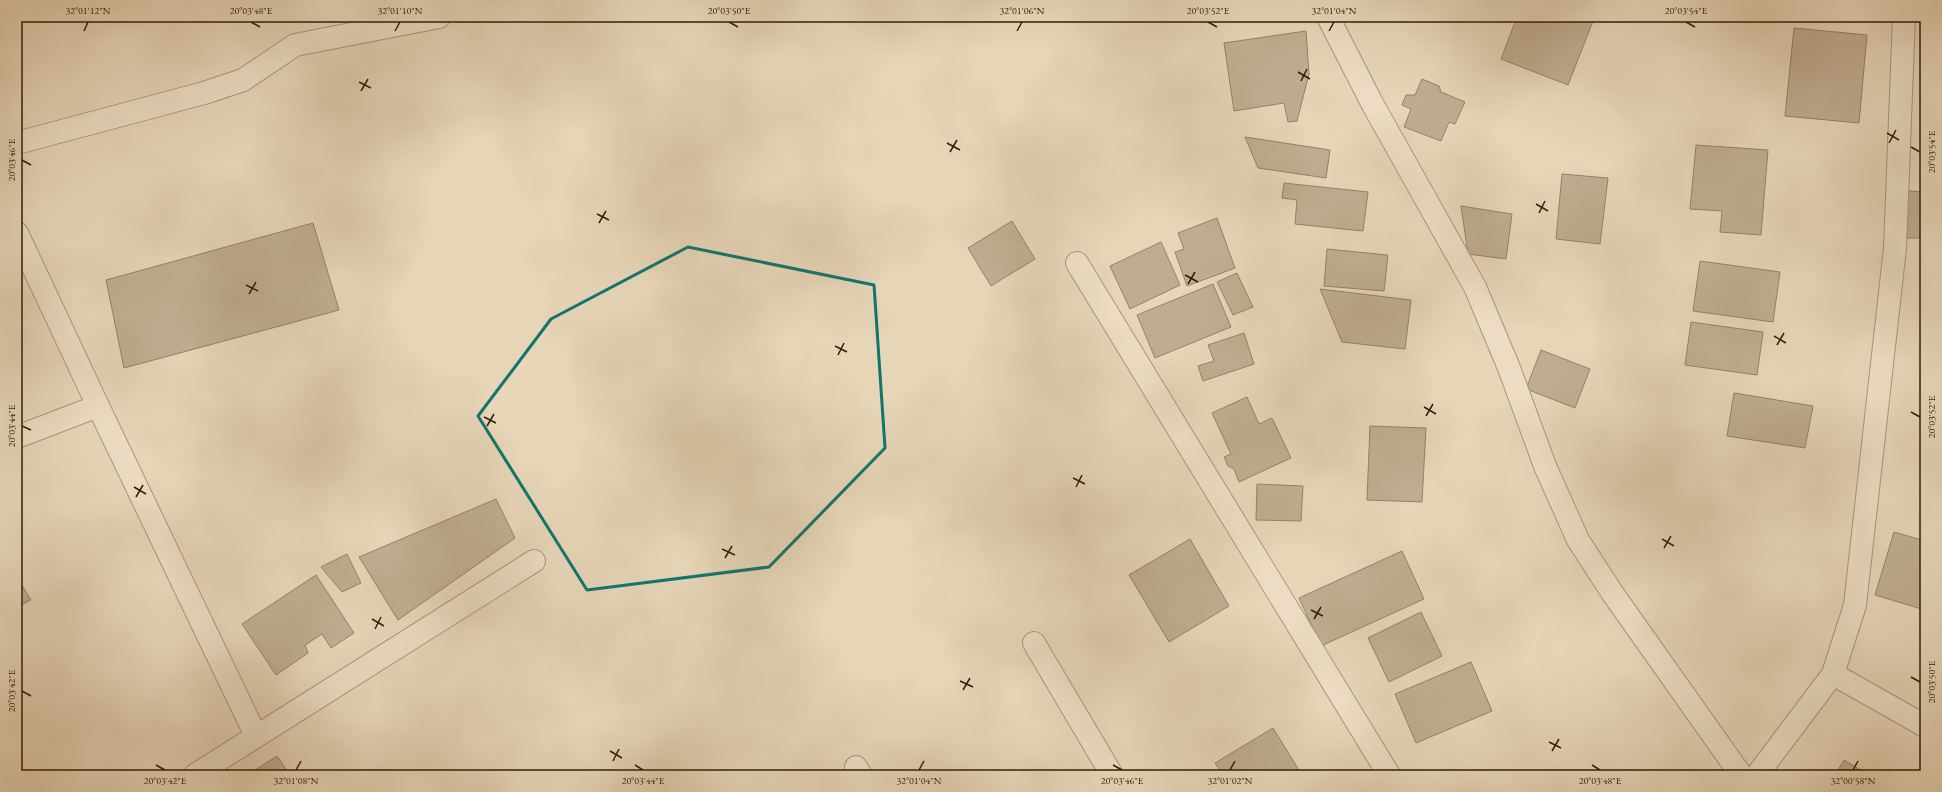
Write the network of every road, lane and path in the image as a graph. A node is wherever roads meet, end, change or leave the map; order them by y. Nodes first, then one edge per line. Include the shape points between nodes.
1 (440, 17) edge
2 (1328, 17) edge
3 (1904, 17) edge
4 (17, 143) edge
5 (17, 232) edge
6 (1077, 263) dead end
7 (98, 406) junction
8 (17, 437) edge
9 (534, 561) dead end
10 (1034, 643) dead end
11 (1833, 674) junction
12 (1925, 726) edge
13 (256, 736) junction
14 (195, 775) edge
15 (1112, 775) edge
16 (1389, 775) edge
17 (1741, 775) edge
18 (1757, 775) edge

1 - 4 street via 295,45 243,80 204,93
2 - 17 street via 1373,105 1475,286 1578,540 1613,594
3 - 11 street via 1896,248 1855,605
5 - 7 street
6 - 16 street
7 - 8 street
7 - 13 street
9 - 13 street
10 - 15 street
11 - 12 street
11 - 18 street
13 - 14 street

